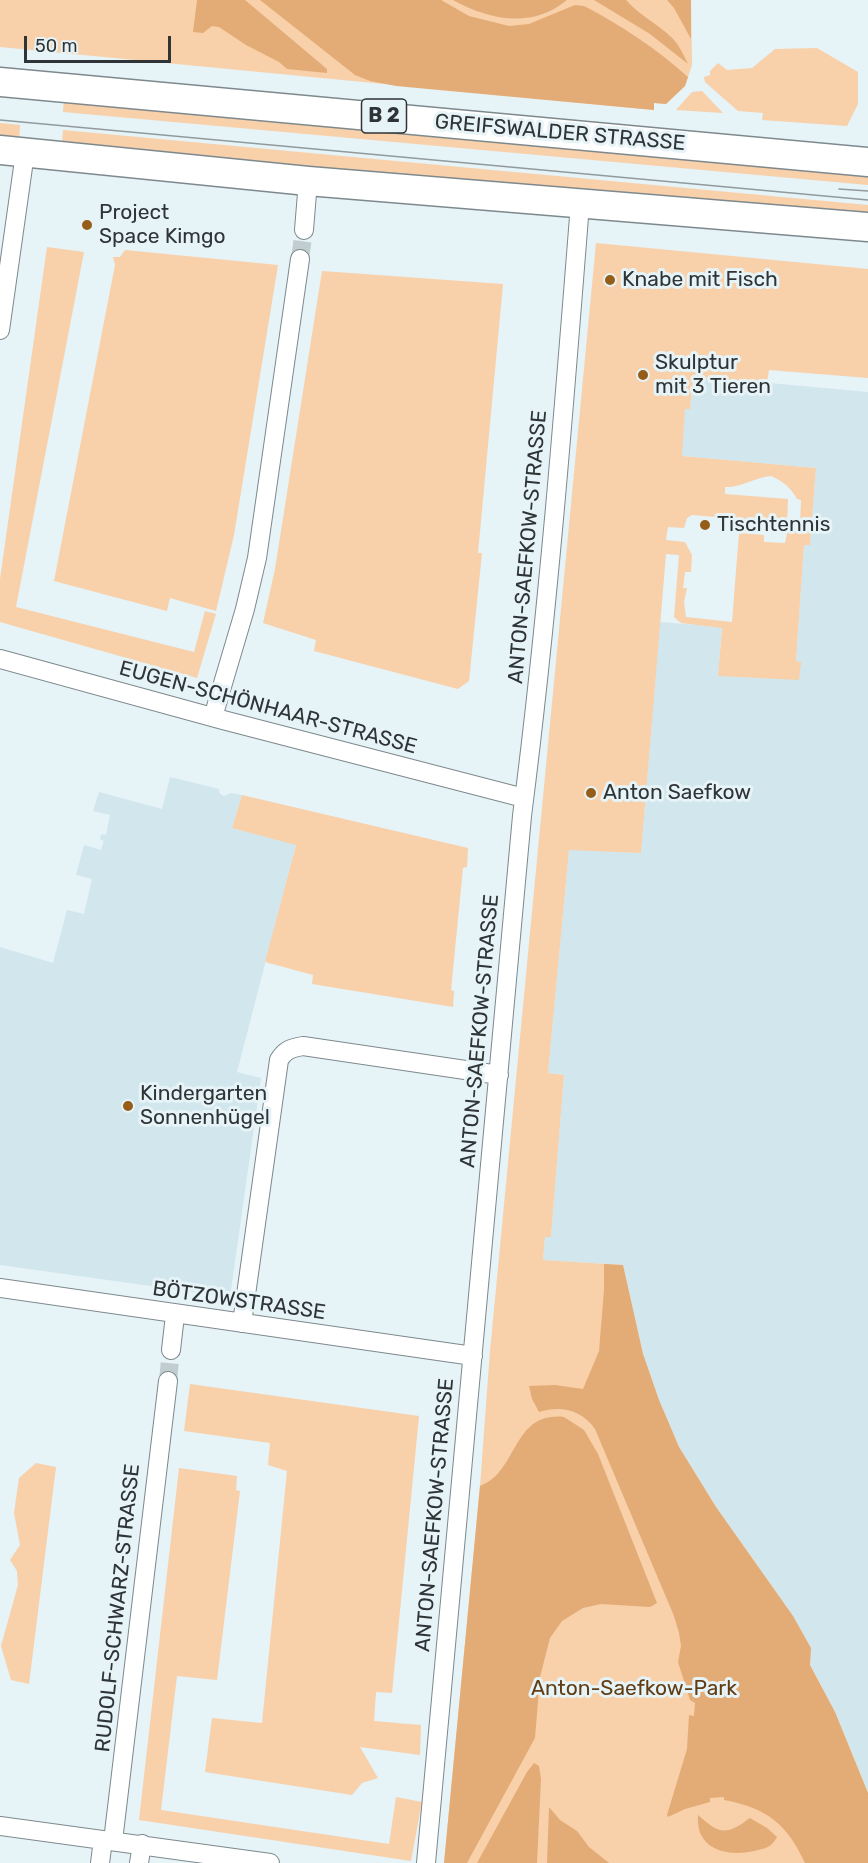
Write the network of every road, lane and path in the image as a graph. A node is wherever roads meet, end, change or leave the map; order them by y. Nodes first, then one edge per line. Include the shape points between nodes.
1 (0, 82) edge
2 (12, 151) edge
3 (868, 162) edge
4 (309, 181) junction
5 (580, 204) junction
6 (868, 227) edge
7 (304, 230) tunnel mouth
8 (300, 260) tunnel mouth
9 (0, 330) edge
10 (0, 658) edge
11 (213, 717) junction
12 (524, 798) junction
13 (499, 1075) junction
14 (0, 1288) edge
15 (176, 1315) junction
16 (242, 1323) junction
17 (171, 1350) tunnel mouth
18 (473, 1356) junction
19 (168, 1381) tunnel mouth
20 (0, 1826) edge
21 (108, 1840) junction
22 (142, 1844) junction
23 (100, 1863) edge
24 (140, 1863) edge
25 (270, 1863) edge
26 (426, 1863) edge

1 - 3 main road, GREIFSWALDER STRASSE / B 2
2 - 4 main road
2 - 9 street
4 - 5 main road
4 - 7 street
5 - 6 main road
5 - 12 street, ANTON-SAEFKOW-STRASSE via 566,393
8 - 11 street via 257,558
10 - 11 street, EUGEN-SCHÖNHAAR-STRASSE
11 - 12 street, EUGEN-SCHÖNHAAR-STRASSE
12 - 13 street, ANTON-SAEFKOW-STRASSE
13 - 16 street via 303,1046 283,1053
13 - 18 street, ANTON-SAEFKOW-STRASSE
14 - 15 street, BÖTZOWSTRASSE
15 - 16 street, BÖTZOWSTRASSE
15 - 17 street
16 - 18 street, BÖTZOWSTRASSE
18 - 26 street, ANTON-SAEFKOW-STRASSE
19 - 21 street, RUDOLF-SCHWARZ-STRASSE
20 - 21 street
21 - 22 street
21 - 23 street, RUDOLF-SCHWARZ-STRASSE
22 - 24 street
22 - 25 street

